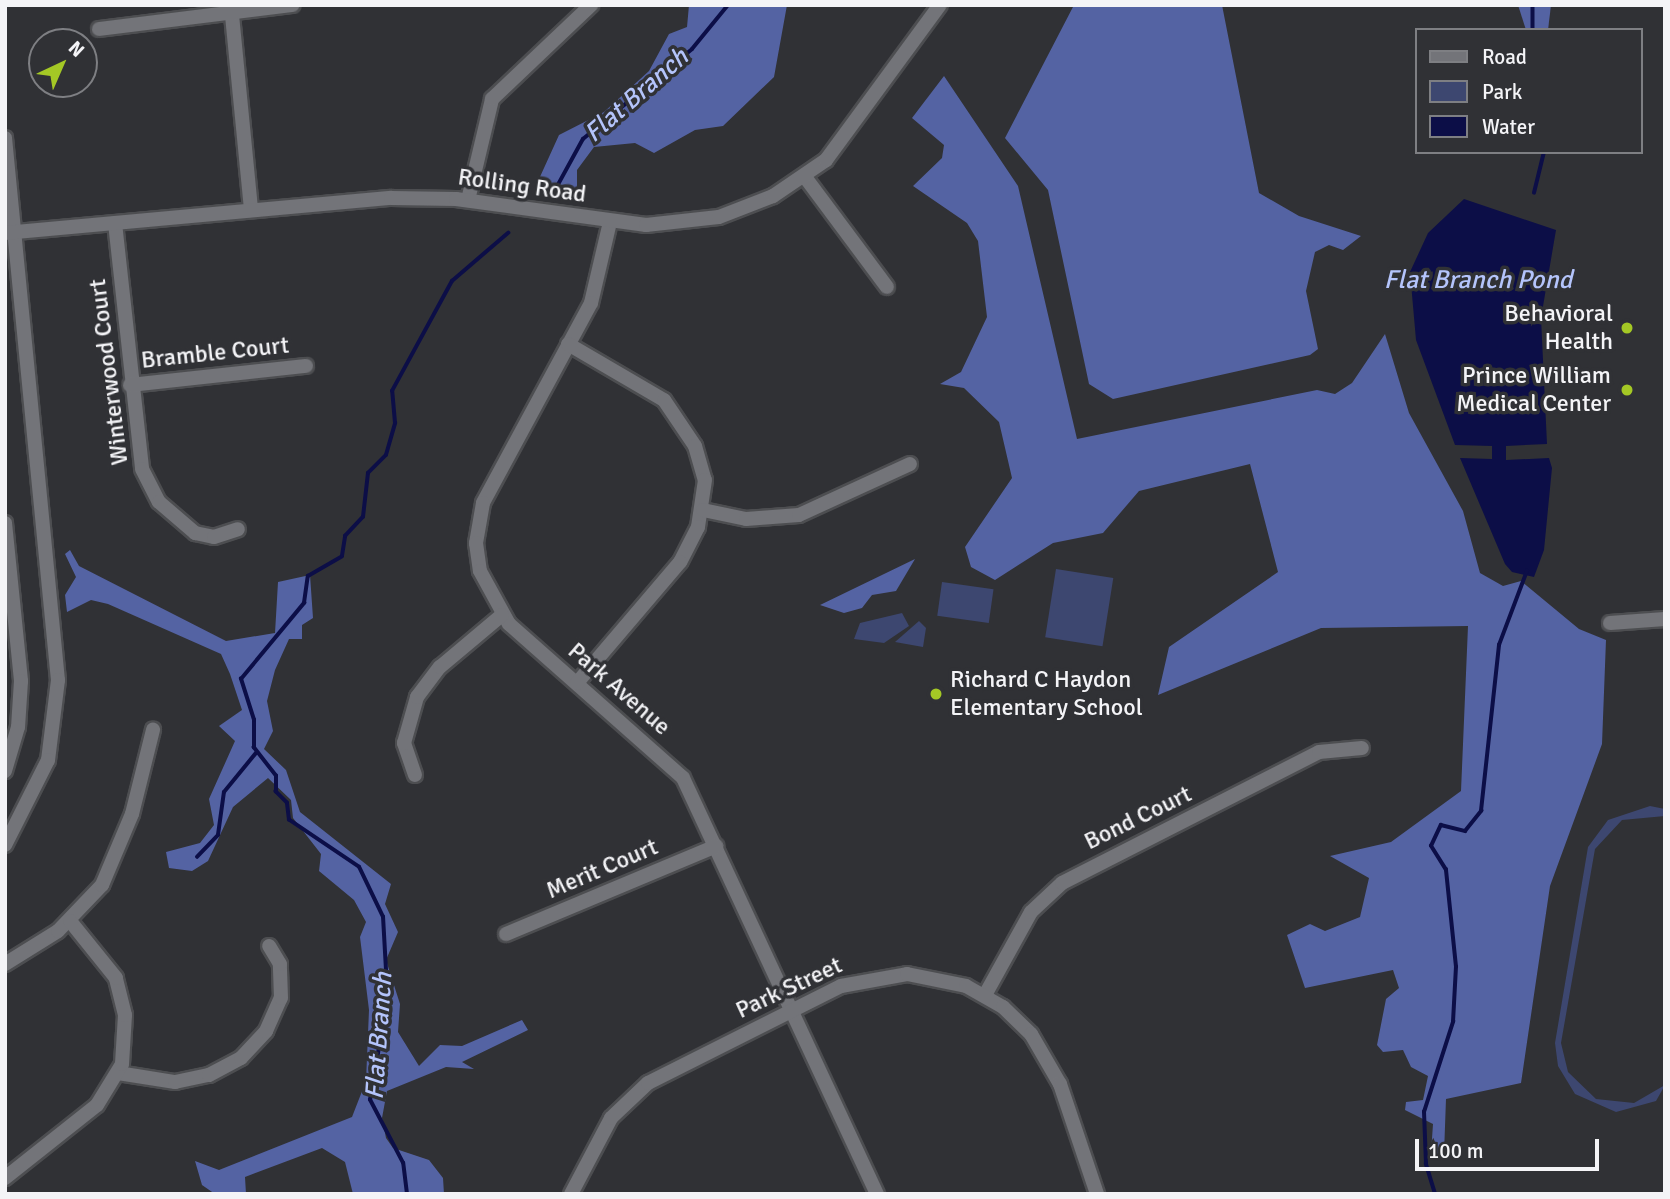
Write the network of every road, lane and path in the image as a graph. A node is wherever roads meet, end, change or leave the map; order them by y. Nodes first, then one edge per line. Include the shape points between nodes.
1 (293, 5) edge
2 (591, 5) edge
3 (940, 5) edge
4 (232, 11) edge
5 (99, 29) dead end
6 (5, 138) edge
7 (805, 177) junction
8 (468, 200) junction
9 (251, 210) junction
10 (610, 222) junction
11 (115, 223) junction
12 (9, 233) edge
13 (887, 287) dead end
14 (568, 344) junction
15 (306, 366) dead end
16 (130, 385) junction
17 (910, 464) dead end
18 (702, 510) junction
19 (5, 523) edge
20 (239, 529) dead end
21 (502, 615) junction
22 (1665, 619) edge
23 (1610, 623) dead end
24 (577, 683) junction
25 (153, 730) dead end
26 (1362, 748) dead end
27 (5, 771) edge
28 (415, 775) dead end
29 (5, 845) edge
30 (716, 846) junction
31 (70, 921) junction
32 (506, 934) dead end
33 (269, 946) dead end
34 (5, 964) edge
35 (985, 995) junction
36 (792, 1010) junction
37 (118, 1073) junction
38 (5, 1178) edge
39 (571, 1194) edge
40 (877, 1194) edge
41 (1097, 1194) edge

1 - 4 street
2 - 8 street via 492,99
3 - 7 street, Rolling Road via 845,139
4 - 5 street
4 - 9 street
6 - 12 street
7 - 10 street, Rolling Road via 719,217 673,225
7 - 13 street
8 - 9 street, Rolling Road via 391,198
8 - 10 street, Rolling Road
9 - 11 street, Rolling Road
10 - 14 street, Park Avenue via 594,292
11 - 12 street, Rolling Road
11 - 16 street, Winterwood Court
12 - 29 street via 57,708 48,760
14 - 18 street via 635,379 674,412 702,465
14 - 21 street, Park Avenue via 493,478 477,525 480,571
15 - 16 street, Bramble Court
16 - 20 street, Winterwood Court via 137,452 159,502 195,533 214,537
17 - 18 street via 799,515 746,519
18 - 24 street via 680,562
19 - 27 street via 20,681 18,727
21 - 24 street, Park Avenue
21 - 28 street via 440,667 417,697 404,743
22 - 23 street
24 - 30 street, Park Avenue via 683,778
25 - 31 street via 108,875
26 - 35 street, Bond Court via 1320,752 1062,883 1031,912
30 - 32 street, Merit Court
30 - 36 street, Park Avenue
31 - 34 street
31 - 37 street via 99,949 119,986 126,1032
33 - 37 street via 280,964 281,998 266,1031 241,1058 209,1075 175,1082
35 - 36 street, Park Street via 946,980 885,975 841,986
35 - 41 street, Park Street via 1016,1018 1052,1067
36 - 39 street, Park Street via 668,1070 630,1098 595,1141
36 - 40 street, Park Avenue
37 - 38 street via 81,1120

